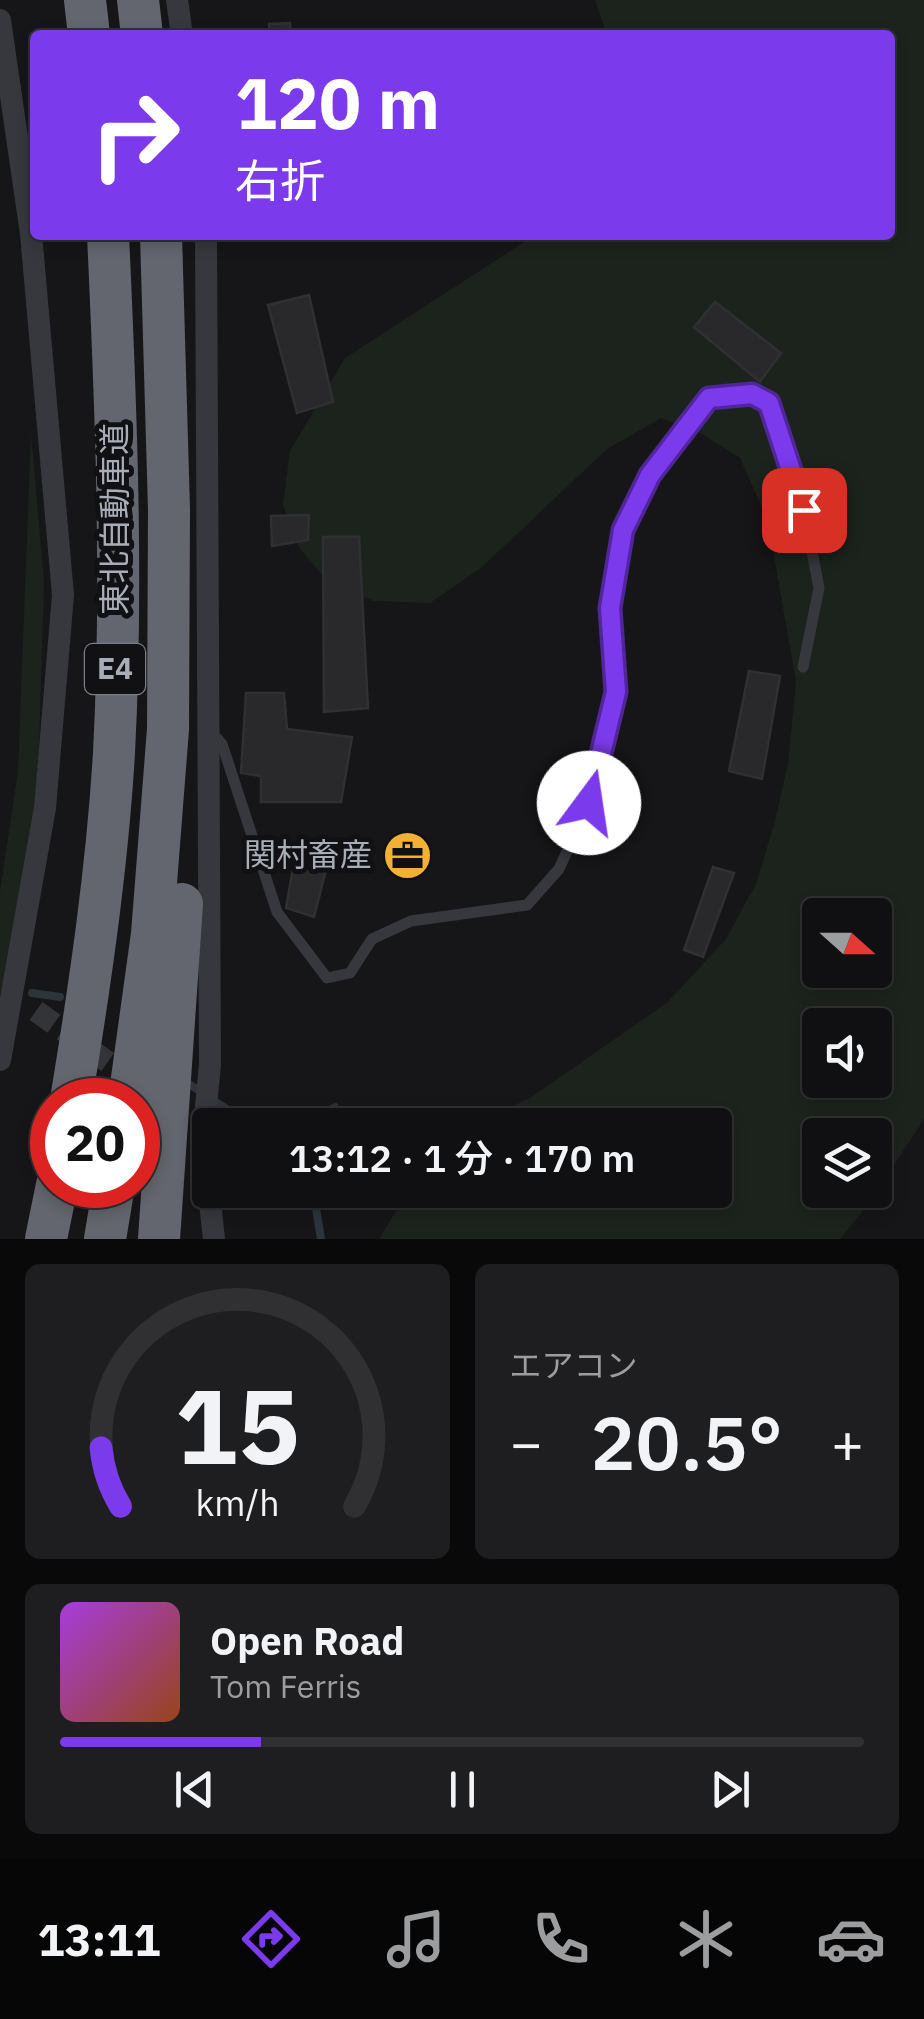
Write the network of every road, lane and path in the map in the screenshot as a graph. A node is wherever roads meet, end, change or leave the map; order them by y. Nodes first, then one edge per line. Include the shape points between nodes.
1 (85, 0) edge
2 (138, 0) edge
3 (177, 0) edge
4 (0, 20) edge
5 (88, 30) edge
6 (141, 30) edge
7 (181, 30) edge
8 (30, 227) edge
9 (32, 240) edge
10 (108, 240) edge
11 (161, 240) edge
12 (206, 240) edge
13 (169, 509) junction
14 (803, 667) dead end
15 (209, 730) junction
16 (12, 1007) junction
17 (36, 1011) tunnel mouth
18 (0, 1060) edge
19 (75, 1078) edge
20 (132, 1078) edge
21 (206, 1108) edge
22 (179, 1114) dead end
23 (192, 1127) edge
24 (52, 1208) edge
25 (110, 1208) edge
26 (211, 1208) edge
27 (46, 1239) edge
28 (105, 1239) edge
29 (159, 1239) edge
30 (214, 1239) edge

1 - 5 highway
2 - 6 highway
3 - 7 street
4 - 8 street
9 - 16 street via 63,595 45,808
10 - 19 highway, 東北自動車道 / E4 via 118,503 114,752 97,942
11 - 13 highway, 東北自動車道 / E4
12 - 15 street
13 - 20 highway, 東北自動車道 / E4 via 168,729 152,934
13 - 29 highway via 182,903
14 - 15 lane via 819,588 783,442 769,403 752,394 709,398 650,475 623,530 610,608 616,692 589,803 560,868 527,905 411,921 372,939 350,972 326,978 278,912 222,744
15 - 21 street
16 - 17 street
16 - 18 street
22 - 23 street
24 - 27 highway
25 - 28 highway
26 - 30 street

